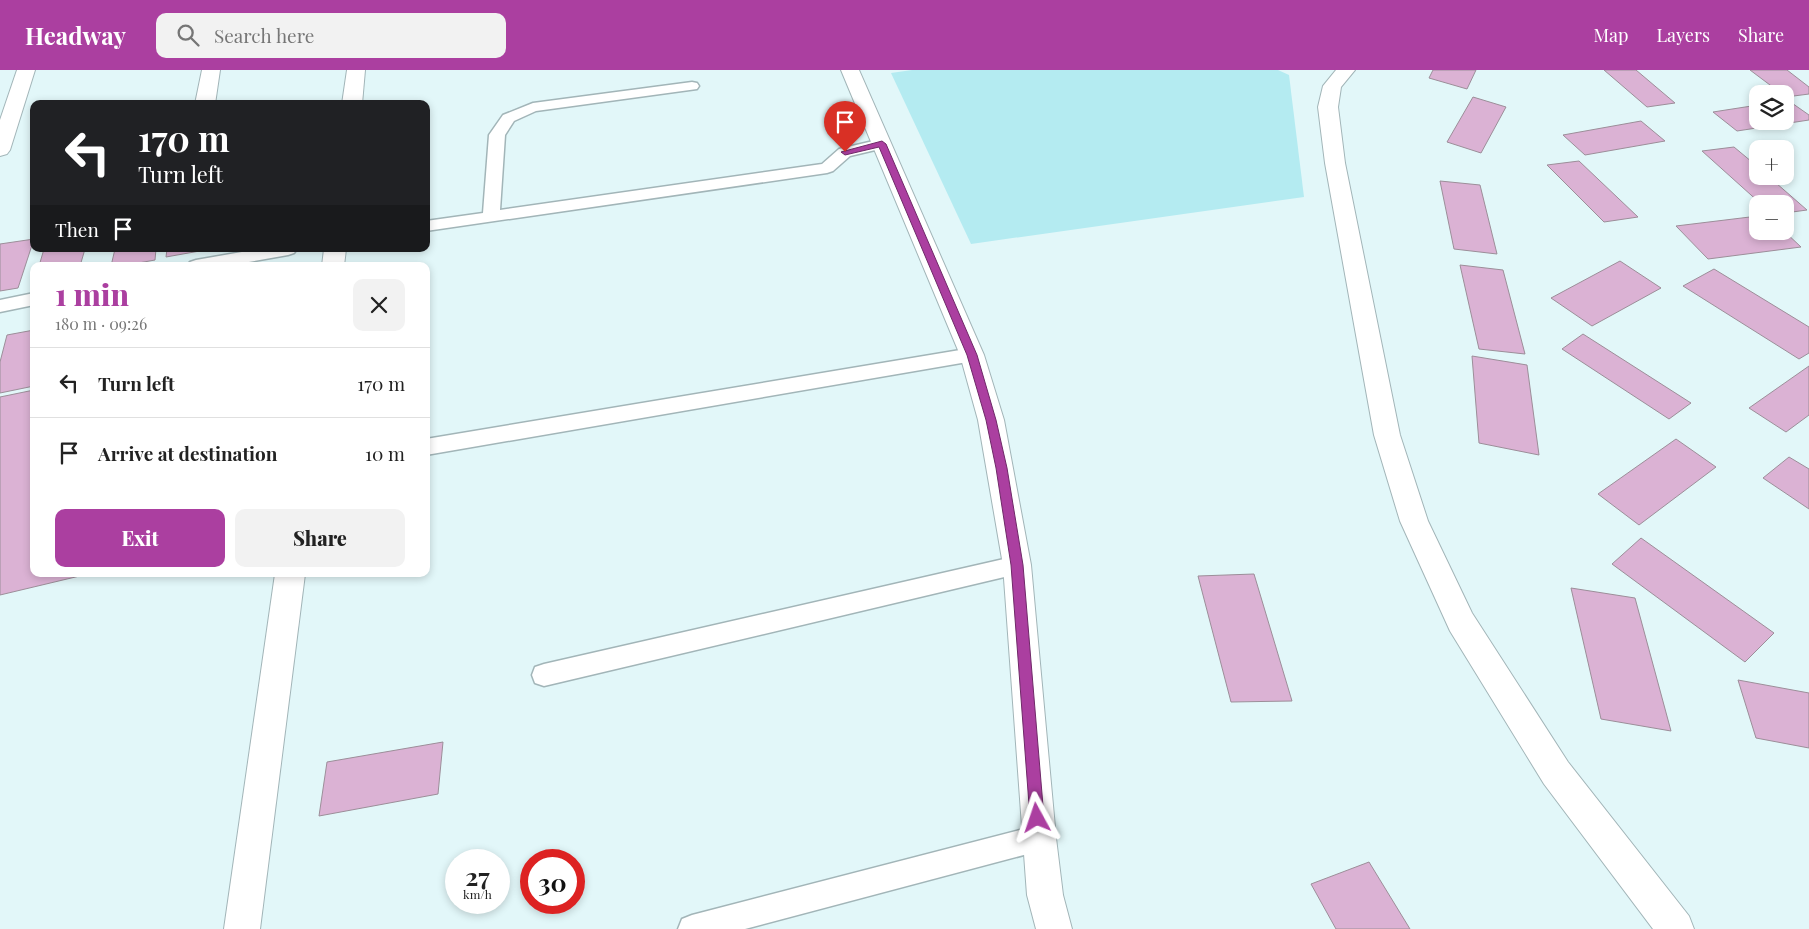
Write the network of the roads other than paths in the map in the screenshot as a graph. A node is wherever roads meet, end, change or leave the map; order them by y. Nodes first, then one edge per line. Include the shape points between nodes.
1 (26, 70) edge
2 (211, 70) edge
3 (356, 70) edge
4 (850, 70) edge
5 (1346, 70) edge
6 (692, 86) dead end
7 (206, 100) edge
8 (352, 100) edge
9 (882, 144) junction
10 (0, 150) edge
11 (491, 215) junction
12 (430, 225) edge
13 (272, 252) edge
14 (218, 262) edge
15 (30, 300) edge
16 (0, 306) edge
17 (972, 355) junction
18 (430, 447) edge
19 (1017, 565) junction
20 (290, 577) edge
21 (544, 675) dead end
22 (1039, 838) junction
23 (242, 929) edge
24 (692, 929) edge
25 (1054, 929) edge
26 (1676, 929) edge

1 - 10 street
2 - 7 street
3 - 8 street
4 - 9 street
5 - 26 street via 1332,86 1328,107 1335,163 1387,435 1414,520 1461,622 1556,773
6 - 11 lane via 533,107 508,118 497,135
9 - 11 lane via 845,152 827,168
9 - 17 street
11 - 12 lane
13 - 14 lane
15 - 16 lane
17 - 18 lane
17 - 19 street via 991,420
19 - 21 lane
19 - 22 street
20 - 23 street
22 - 24 lane
22 - 25 street via 1045,895

